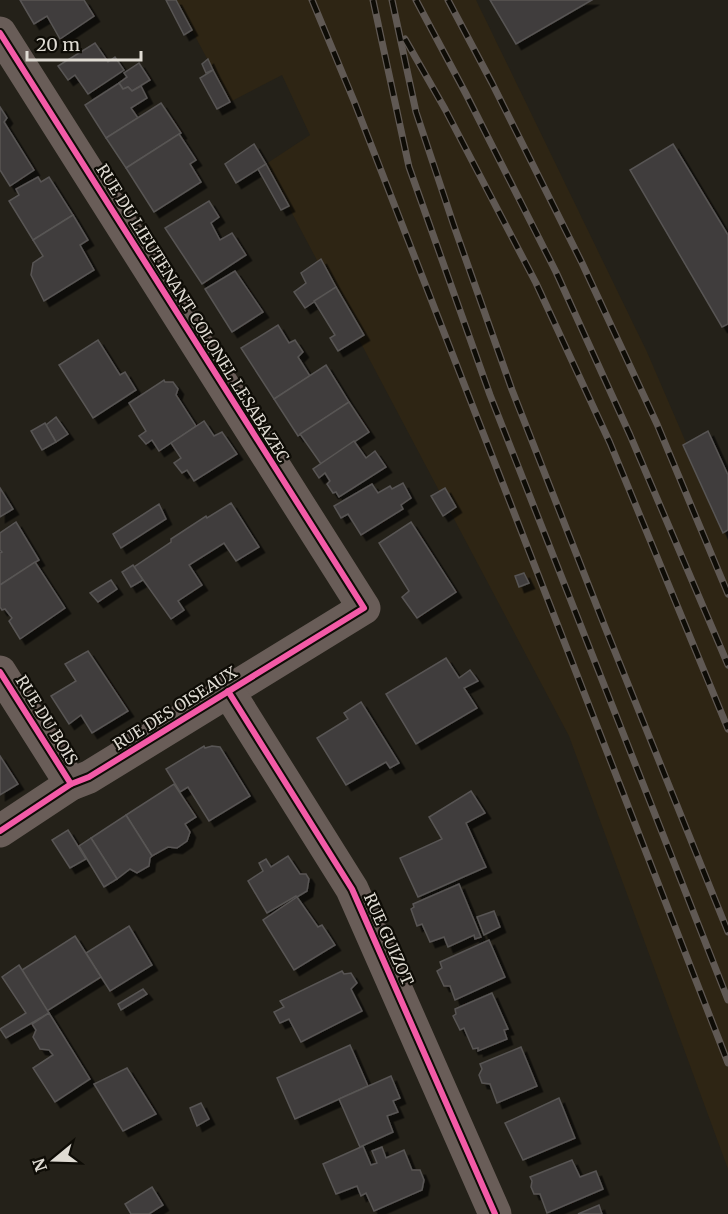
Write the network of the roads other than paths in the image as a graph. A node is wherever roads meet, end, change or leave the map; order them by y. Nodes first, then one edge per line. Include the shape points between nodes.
1 (0, 33) edge
2 (364, 608) joint
3 (0, 672) edge
4 (228, 691) junction
5 (71, 784) junction
6 (0, 831) edge
7 (495, 1214) edge

1 - 2 street, RUE DU LIEUTENANT COLONEL LESABAZEC
2 - 4 street, RUE DES OISEAUX
3 - 5 street, RUE DU BOIS
4 - 5 street, RUE DES OISEAUX via 89,777
4 - 7 street, RUE GUIZOT via 352,889
5 - 6 street, RUE DES OISEAUX

